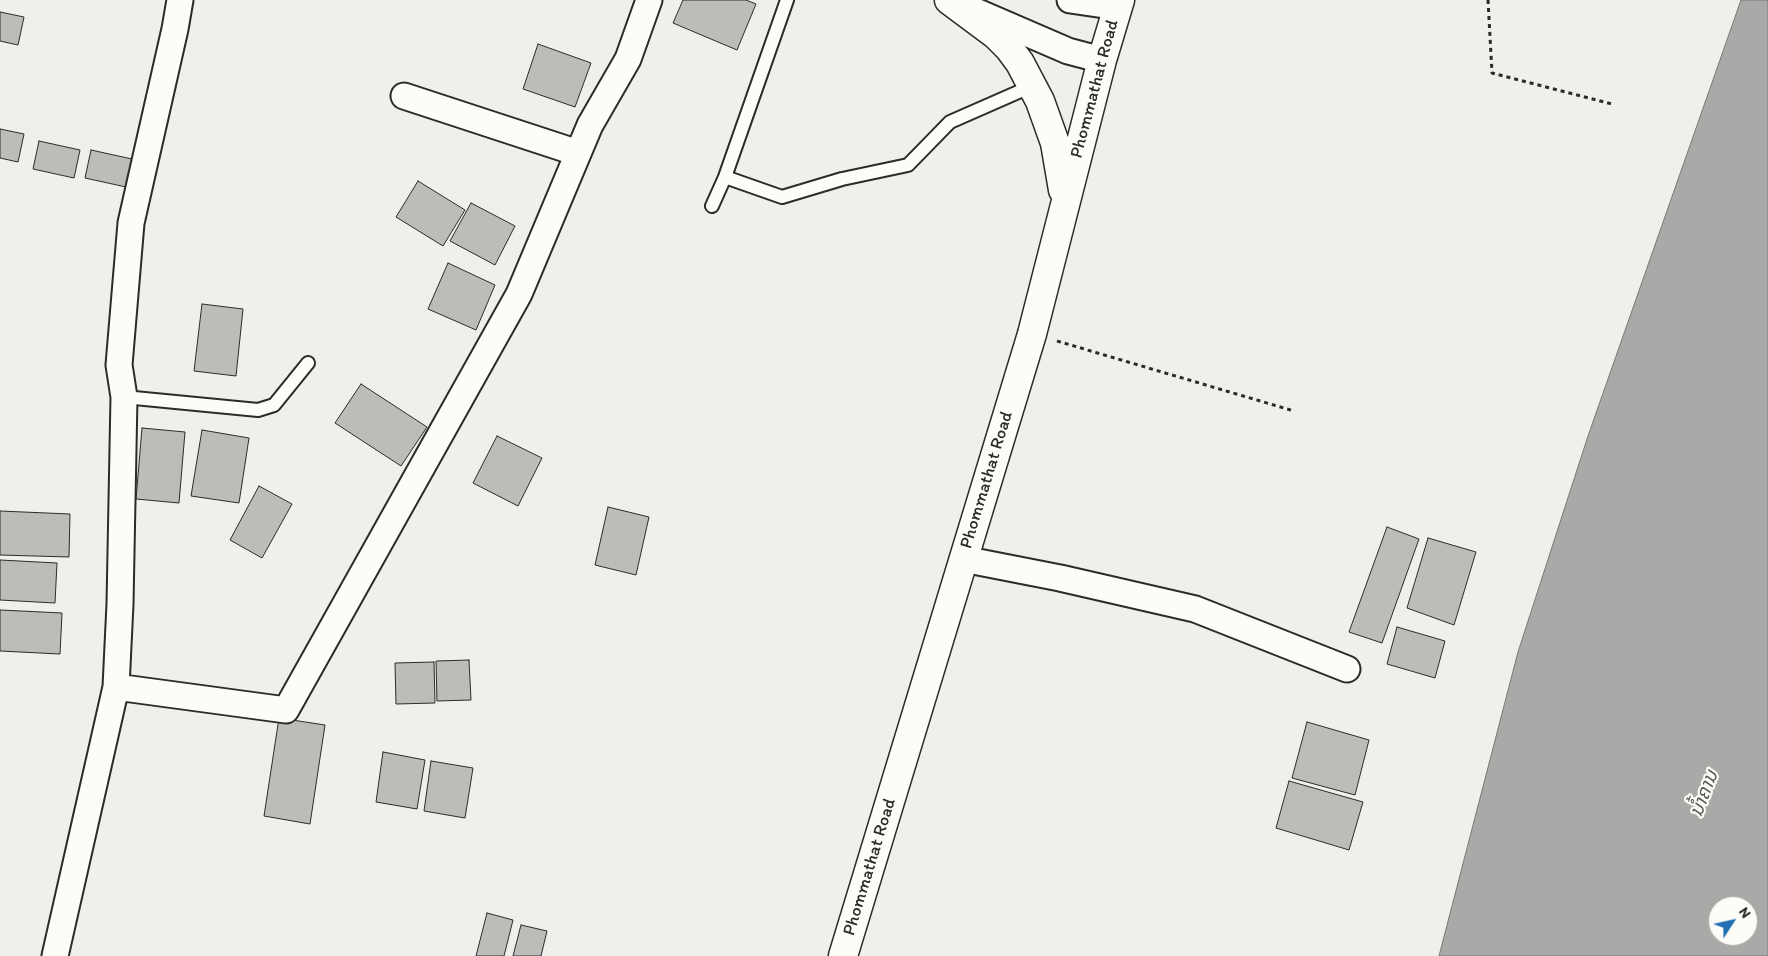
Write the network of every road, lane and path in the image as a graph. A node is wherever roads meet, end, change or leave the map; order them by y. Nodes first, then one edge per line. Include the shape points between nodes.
1 (180, 0) edge
2 (649, 0) edge
3 (787, 0) edge
4 (950, 0) edge
5 (1070, 0) edge
6 (1488, 0) edge
7 (1119, 4) edge
8 (1102, 60) junction
9 (1032, 86) junction
10 (404, 96) dead end
11 (1612, 104) dead end
12 (578, 153) junction
13 (725, 177) junction
14 (1065, 200) junction
15 (712, 206) dead end
16 (1032, 334) junction
17 (308, 363) dead end
18 (124, 397) junction
19 (1294, 411) dead end
20 (963, 559) junction
21 (1347, 669) dead end
22 (116, 687) junction
23 (54, 956) edge
24 (843, 956) edge

1 - 18 street via 131,223 118,365
2 - 12 street via 628,59 590,125
3 - 13 lane
4 - 8 street via 1068,51
4 - 9 street via 991,30 1009,48
5 - 7 street
6 - 11 path via 1492,73
7 - 8 street, Phommathat Road
8 - 14 street, Phommathat Road
9 - 13 lane via 950,122 908,165 842,179 782,197
9 - 14 street via 1055,143
10 - 12 street
12 - 22 street via 519,294 286,710
13 - 15 lane
14 - 16 street, Phommathat Road
16 - 19 path
16 - 20 street, Phommathat Road
17 - 18 lane via 274,405 258,410
18 - 22 street
20 - 21 street via 1194,609
20 - 24 street, Phommathat Road
22 - 23 street

